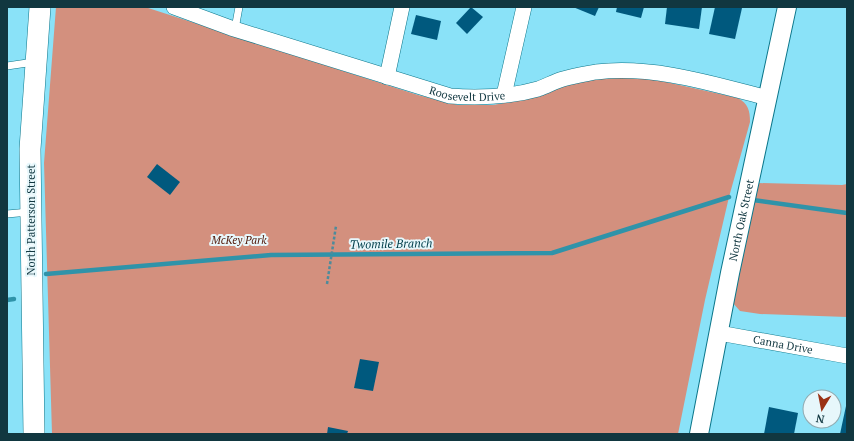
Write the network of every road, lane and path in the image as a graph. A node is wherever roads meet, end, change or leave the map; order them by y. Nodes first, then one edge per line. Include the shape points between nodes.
1 (40, 7) edge
2 (174, 7) edge
3 (239, 7) edge
4 (402, 7) edge
5 (524, 7) edge
6 (787, 7) edge
7 (235, 29) junction
8 (36, 61) junction
9 (7, 66) edge
10 (387, 77) junction
11 (504, 95) junction
12 (768, 98) junction
13 (30, 211) junction
14 (7, 214) edge
15 (336, 226) dead end
16 (327, 284) dead end
17 (719, 333) junction
18 (847, 356) edge
19 (34, 434) edge
20 (699, 434) edge

1 - 8 main road, North Patterson Street
2 - 7 street, Roosevelt Drive
3 - 7 lane
4 - 10 street
5 - 11 street
6 - 12 street, North Oak Street
7 - 10 street, Roosevelt Drive
8 - 9 lane
8 - 13 main road, North Patterson Street via 30,149
10 - 11 street, Roosevelt Drive via 450,96
11 - 12 street, Roosevelt Drive via 537,89 564,79 597,72 622,71 658,73
12 - 17 street, North Oak Street
13 - 14 lane
13 - 19 main road, North Patterson Street
15 - 16 path
17 - 18 street, Canna Drive
17 - 20 street, North Oak Street

